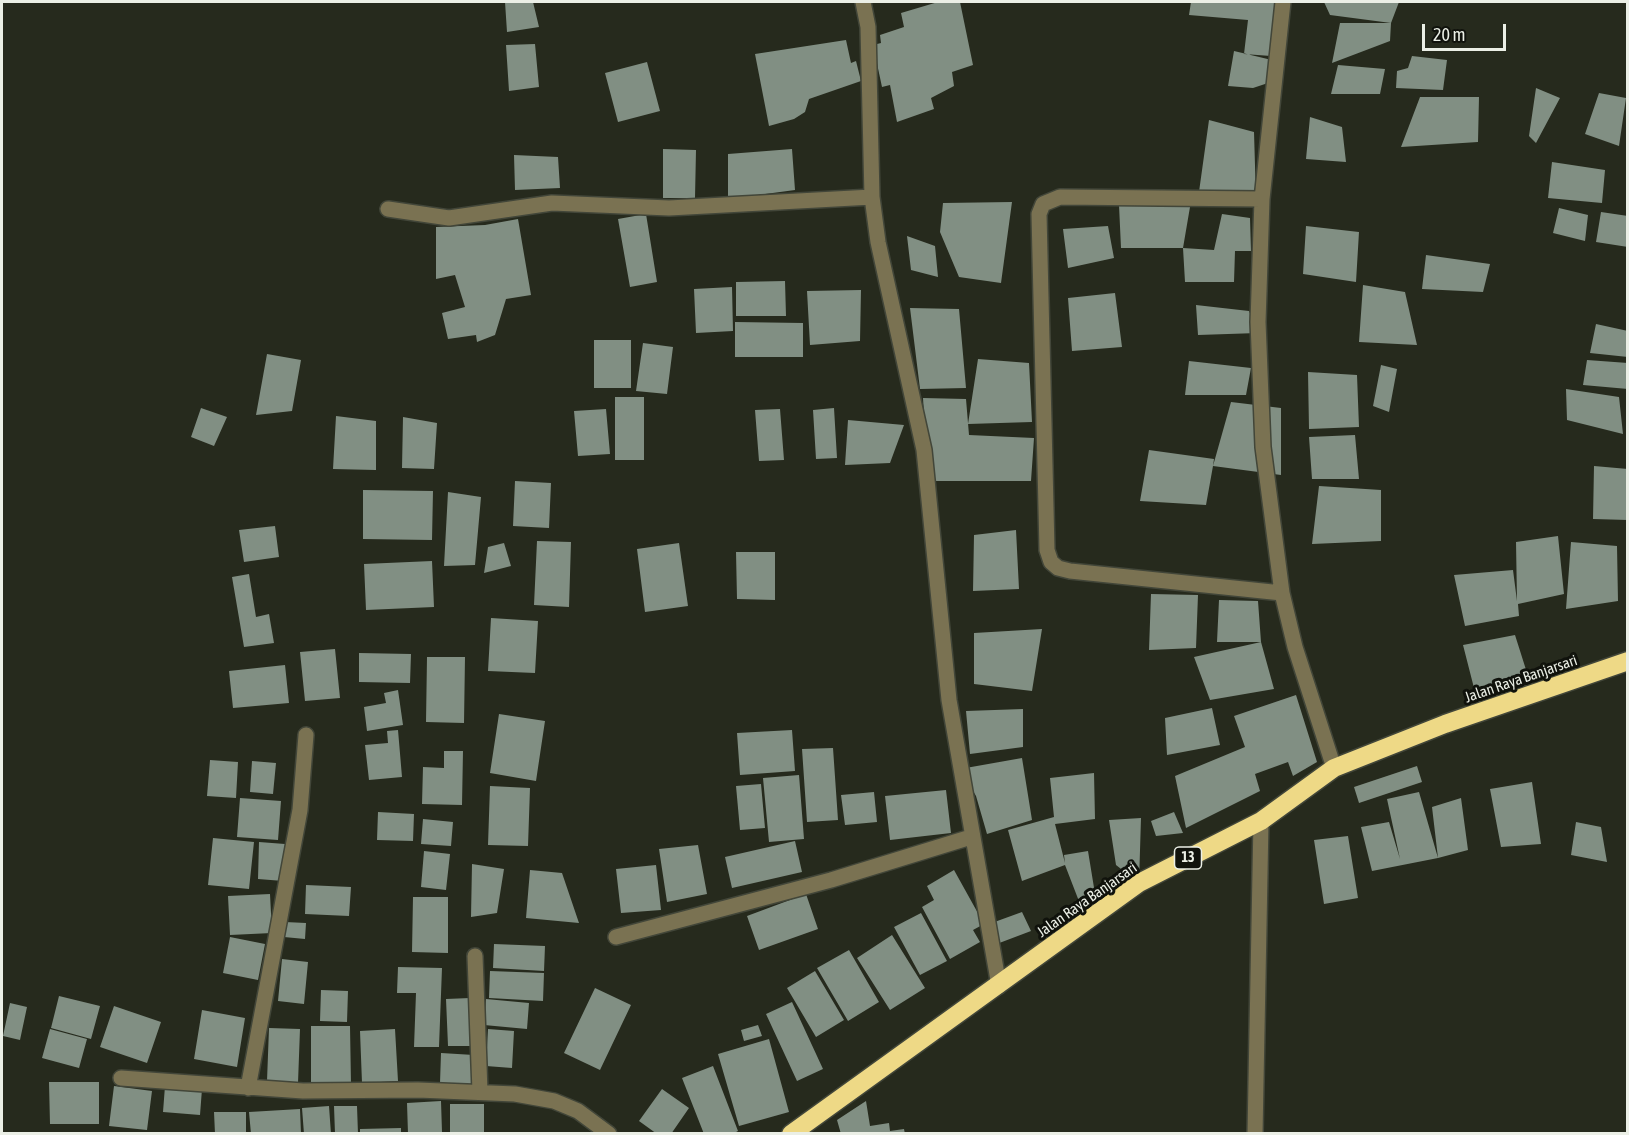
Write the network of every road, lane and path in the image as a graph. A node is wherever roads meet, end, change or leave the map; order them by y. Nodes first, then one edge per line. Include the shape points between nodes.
1 (863, 2) edge
2 (1283, 2) edge
3 (872, 197) junction
4 (1262, 199) junction
5 (388, 209) dead end
6 (1282, 593) junction
7 (1628, 661) edge
8 (306, 735) dead end
9 (1334, 768) junction
10 (1262, 821) junction
11 (971, 837) junction
12 (616, 937) dead end
13 (475, 956) dead end
14 (999, 986) junction
15 (121, 1078) dead end
16 (248, 1088) junction
17 (480, 1092) junction
18 (609, 1134) edge
19 (791, 1134) edge
20 (1255, 1134) edge

1 - 3 street via 868,27
2 - 4 street
3 - 5 street via 669,208 552,204 449,218
3 - 11 street via 878,242 924,450 947,690
4 - 6 street via 1258,322 1263,447
4 - 6 street via 1060,197 1044,204 1039,214 1047,550 1051,562 1070,572
6 - 9 street
7 - 9 highway, Jalan Raya Banjarsari / 13 via 1445,724
8 - 16 street via 300,810
9 - 10 highway, Jalan Raya Banjarsari / 13
10 - 14 highway, Jalan Raya Banjarsari / 13 via 1139,883
10 - 20 street
11 - 12 street via 831,880
11 - 14 street
13 - 17 street
14 - 19 highway, Jalan Raya Banjarsari / 13
15 - 16 street
16 - 17 street
17 - 18 street via 554,1101 578,1111

